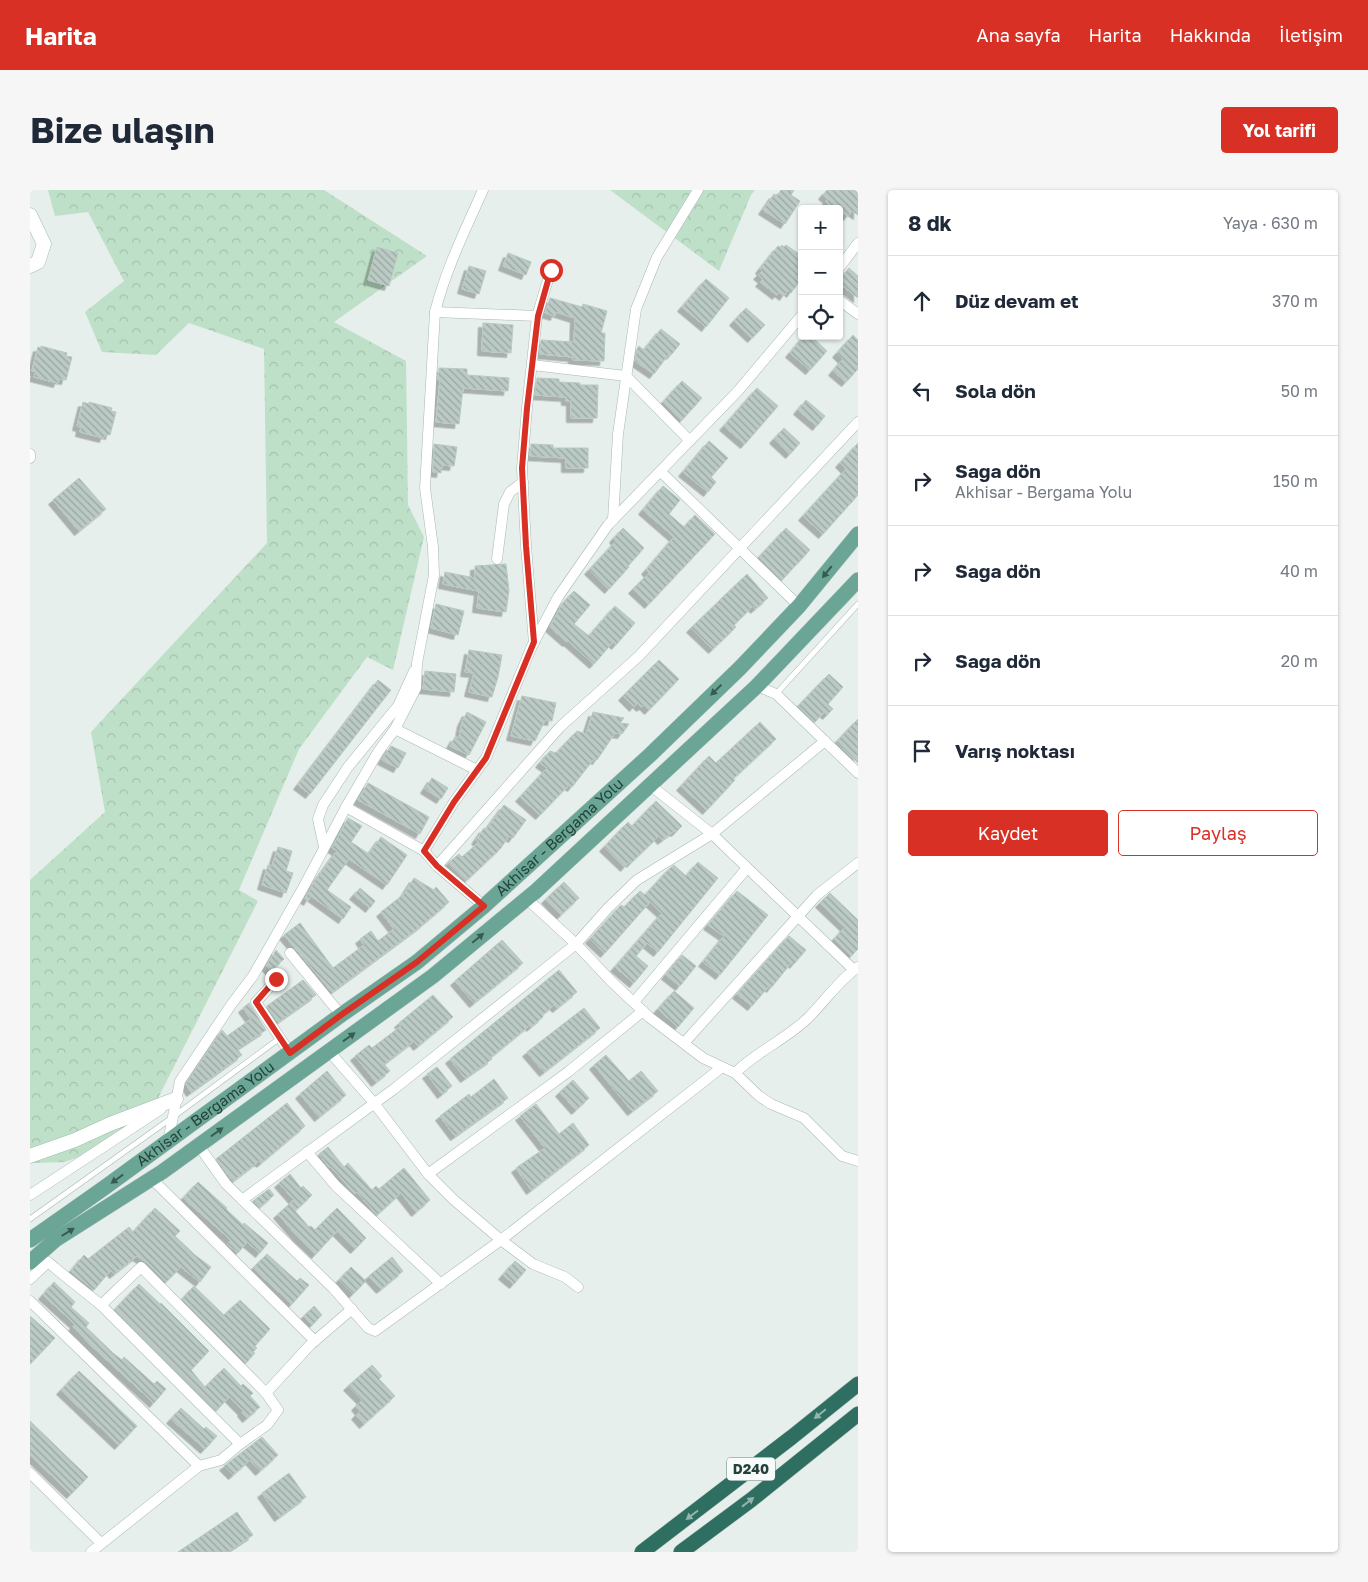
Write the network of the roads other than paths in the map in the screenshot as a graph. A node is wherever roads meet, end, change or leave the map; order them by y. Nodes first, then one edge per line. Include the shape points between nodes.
1 (483, 190) edge
2 (698, 190) edge
3 (30, 215) edge
4 (858, 243) edge
5 (843, 263) edge
6 (30, 266) edge
7 (551, 270) dead end
8 (843, 303) edge
9 (435, 312) junction
10 (858, 314) edge
11 (538, 316) junction
12 (798, 320) edge
13 (532, 365) junction
14 (626, 376) junction
15 (858, 422) edge
16 (690, 441) junction
17 (661, 472) junction
18 (523, 482) junction
19 (613, 520) junction
20 (858, 534) edge
21 (740, 548) junction
22 (497, 558) dead end
23 (858, 580) edge
24 (858, 604) edge
25 (799, 606) junction
26 (534, 642) junction
27 (417, 663) junction
28 (757, 686) junction
29 (776, 694) junction
30 (395, 729) junction
31 (825, 741) junction
32 (477, 770) junction
33 (858, 773) edge
34 (650, 785) junction
35 (346, 807) junction
36 (712, 834) junction
37 (324, 847) junction
38 (424, 851) junction
39 (858, 863) edge
40 (437, 866) junction
41 (747, 868) junction
42 (526, 898) junction
43 (484, 906) junction
44 (798, 916) junction
45 (576, 944) junction
46 (290, 953) dead end
47 (856, 968) edge
48 (276, 979) dead end
49 (634, 1002) junction
50 (643, 1011) junction
51 (341, 1015) junction
52 (280, 1038) junction
53 (684, 1043) junction
54 (329, 1051) junction
55 (290, 1053) junction
56 (721, 1068) junction
57 (735, 1073) junction
58 (176, 1099) junction
59 (374, 1103) junction
60 (173, 1117) junction
61 (168, 1142) junction
62 (198, 1146) junction
63 (307, 1152) junction
64 (30, 1156) edge
65 (858, 1161) edge
66 (428, 1174) junction
67 (152, 1179) junction
68 (30, 1195) edge
69 (242, 1200) junction
70 (30, 1219) edge
71 (30, 1240) edge
72 (501, 1240) junction
73 (30, 1262) edge
74 (30, 1279) edge
75 (441, 1284) junction
76 (578, 1286) dead end
77 (30, 1301) edge
78 (101, 1305) junction
79 (352, 1309) junction
80 (315, 1341) junction
81 (858, 1384) edge
82 (266, 1393) junction
83 (858, 1414) edge
84 (240, 1444) junction
85 (199, 1466) junction
86 (30, 1473) edge
87 (101, 1543) junction
88 (91, 1552) edge
89 (642, 1552) edge
90 (681, 1552) edge

1 - 9 street via 454,253
2 - 14 street via 657,257 646,283 636,309
3 - 6 street via 44,244 38,262
4 - 5 street
7 - 11 street
8 - 10 street
9 - 11 street
9 - 27 street via 425,488 434,575
11 - 13 street
12 - 16 street via 738,391
13 - 14 street
13 - 18 street
14 - 16 street
14 - 19 street via 618,434
15 - 21 street
16 - 17 street
17 - 19 street
17 - 21 street
18 - 22 street via 510,492 504,504
18 - 26 street
19 - 26 street via 558,597
20 -> 25 main road, Akhisar - Bergama Yolu
21 - 25 street
21 - 40 street via 639,656 560,727
23 - 28 main road, Akhisar - Bergama Yolu
24 - 29 lane
25 -> 43 main road, Akhisar - Bergama Yolu via 650,755
26 - 32 street via 486,758
27 - 30 street via 416,688
27 - 37 street via 398,706 354,760 323,806 318,819
28 - 29 street
28 - 34 main road, Akhisar - Bergama Yolu
29 - 31 street
30 - 32 street
30 - 35 street
31 - 33 street
31 - 36 street
32 - 38 street
34 - 36 street
34 - 42 main road, Akhisar - Bergama Yolu
35 - 37 street
35 - 38 street
36 - 41 street
36 - 45 street via 637,880
37 - 58 street via 253,976 180,1081
38 - 40 street
39 - 44 street via 817,895
40 - 43 street
41 - 44 street
41 - 49 street
42 - 45 street
54 -> 42 main road, Akhisar - Bergama Yolu via 434,976
43 - 51 main road, Akhisar - Bergama Yolu via 417,962
44 - 47 street
44 - 53 street
45 - 49 street
45 - 59 street
46 - 51 street
47 - 57 street via 810,1017
48 - 52 street via 256,1002
49 - 50 street
50 - 53 street
50 - 66 street via 568,1072
51 - 55 main road, Akhisar - Bergama Yolu
52 - 55 street
52 - 60 lane
53 - 56 street
54 - 59 street
62 -> 54 main road, Akhisar - Bergama Yolu
55 - 61 main road, Akhisar - Bergama Yolu
56 - 57 street
56 - 72 street
57 - 65 street via 771,1104 804,1118 842,1156
58 - 60 street
58 - 64 street
58 - 68 street
59 - 63 street
59 - 66 street
60 - 61 street
60 - 70 lane
61 -> 71 main road, Akhisar - Bergama Yolu
62 - 67 main road, Akhisar - Bergama Yolu
62 - 69 street via 215,1172
63 - 69 street
63 - 75 street via 336,1186
66 - 72 street
73 -> 67 main road, Akhisar - Bergama Yolu via 55,1240
67 - 80 street
69 - 79 street
72 - 75 street
72 - 76 street via 533,1264 566,1277
74 - 78 street via 48,1262
75 - 79 street via 375,1331 368,1328
77 - 85 street
78 - 82 street via 141,1267
78 - 84 street
79 - 80 street
80 - 82 street
81 -> 89 highway, D240
82 - 84 street via 278,1410 267,1425
90 -> 83 highway, D240
84 - 85 street via 221,1460
85 - 87 street
86 - 87 street
87 - 88 street

